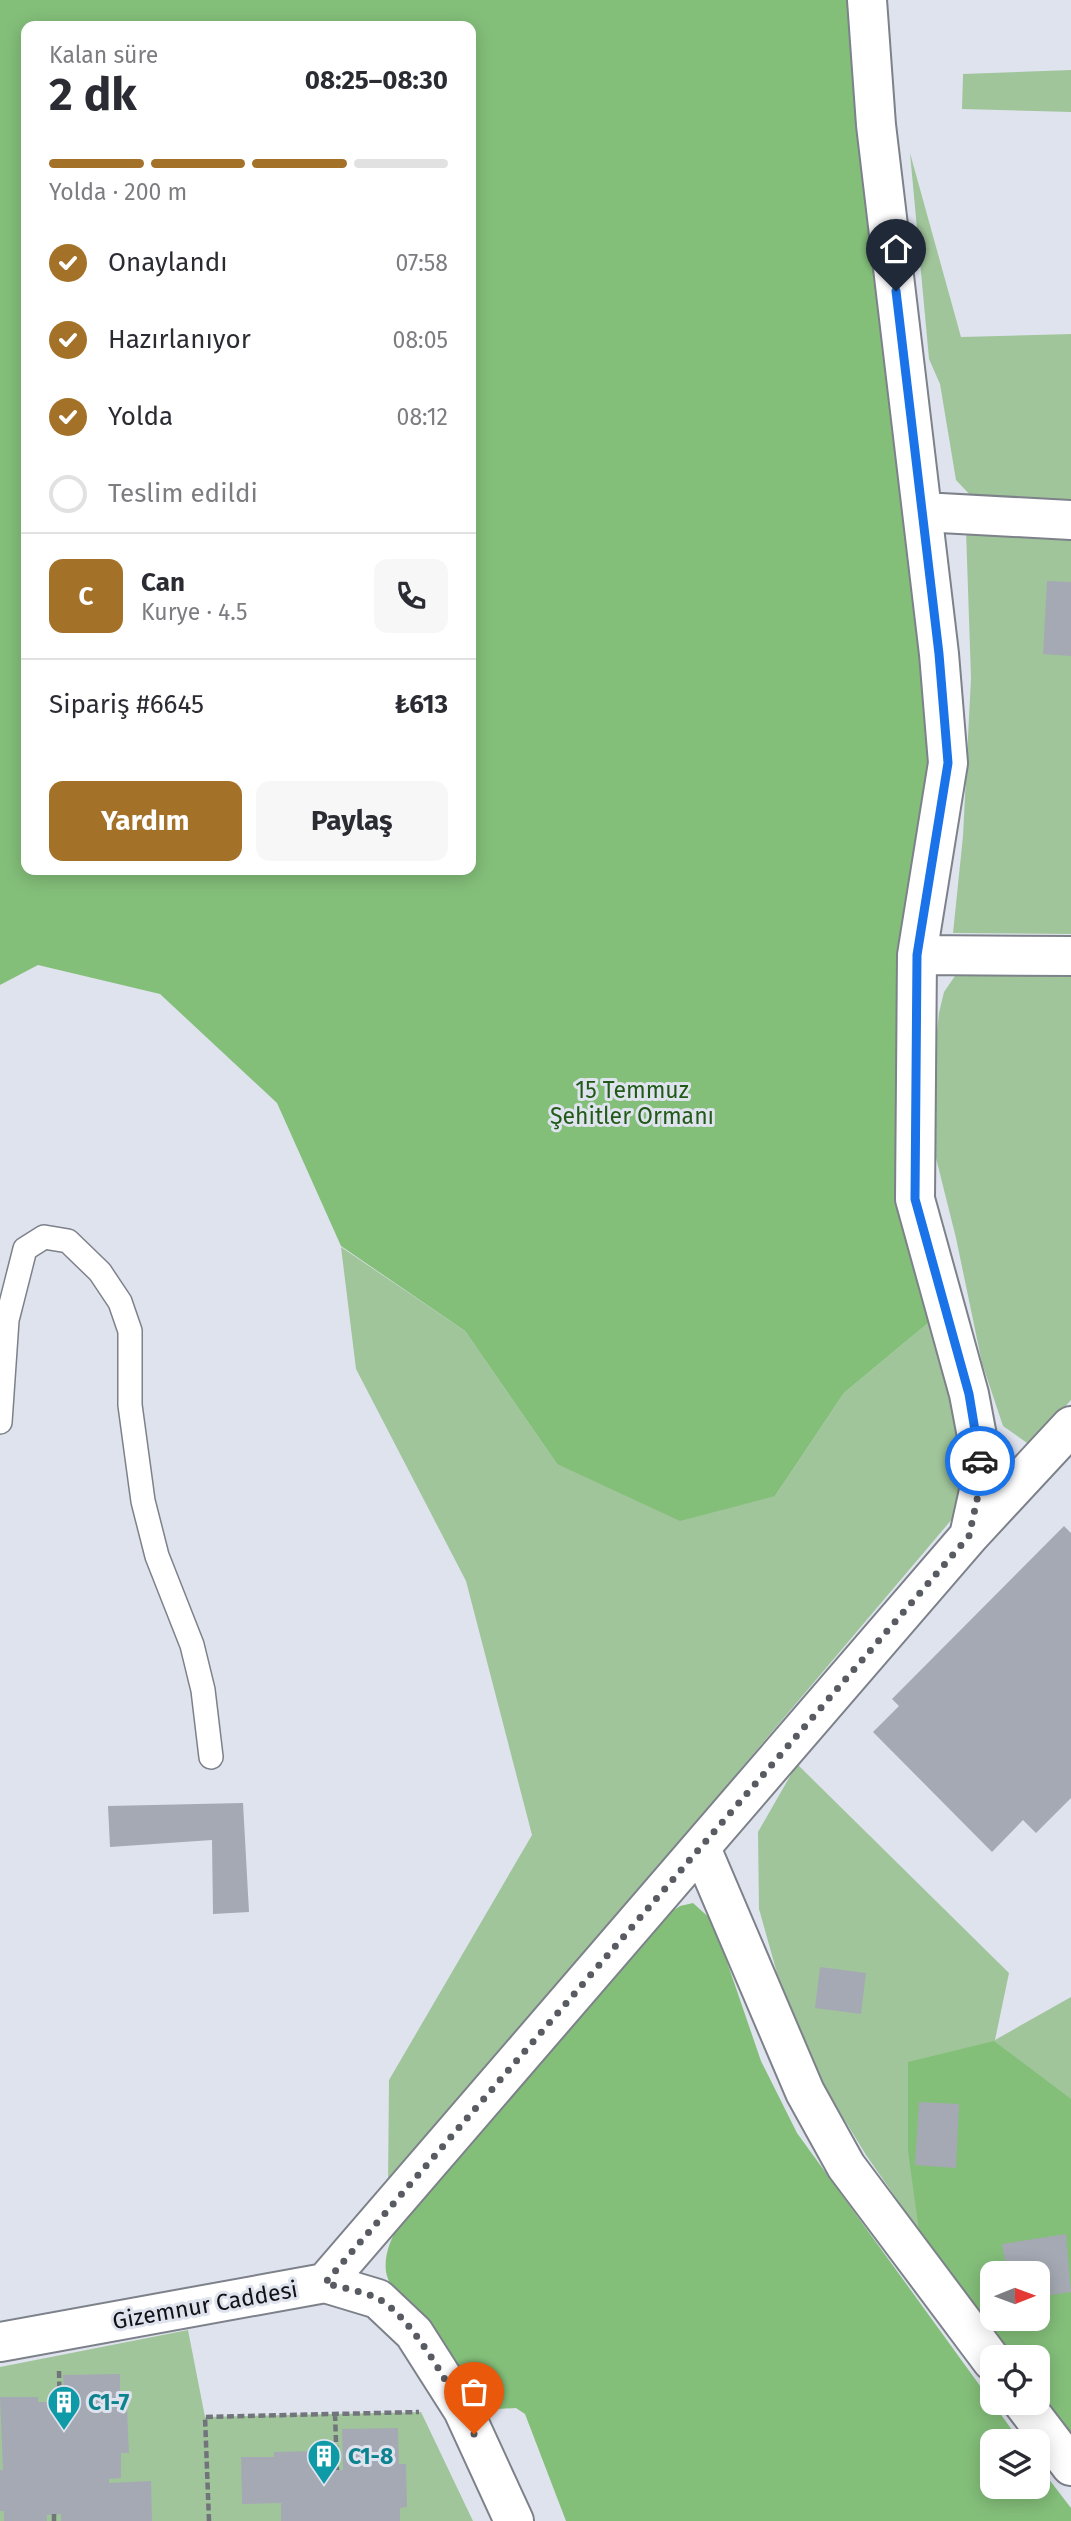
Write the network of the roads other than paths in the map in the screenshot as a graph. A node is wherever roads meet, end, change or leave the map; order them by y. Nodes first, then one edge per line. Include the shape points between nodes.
1 (867, 0) edge
2 (922, 512) junction
3 (1071, 520) edge
4 (917, 955) junction
5 (1071, 956) edge
6 (0, 1422) edge
7 (1071, 1426) edge
8 (969, 1536) junction
9 (211, 1757) dead end
10 (701, 1848) junction
11 (325, 2283) junction
12 (0, 2342) edge
13 (980, 2345) edge
14 (1032, 2415) edge
15 (1071, 2466) edge
16 (513, 2521) edge

1 - 2 street via 876,125
2 - 3 street
2 - 4 street via 948,763
4 - 5 street
4 - 8 street via 915,1199 969,1394 980,1452 980,1486
6 - 9 lane via 8,1320 25,1249 44,1237 68,1241 100,1272 120,1302 130,1331 130,1405 143,1501 156,1556 192,1644 204,1690
7 - 8 street, Gizemnur Caddesi
8 - 10 street, Gizemnur Caddesi
10 - 11 street, Gizemnur Caddesi
10 - 13 street via 805,2092 846,2166
11 - 12 street, Gizemnur Caddesi
11 - 16 street via 379,2299 414,2333 463,2410
14 - 15 street

